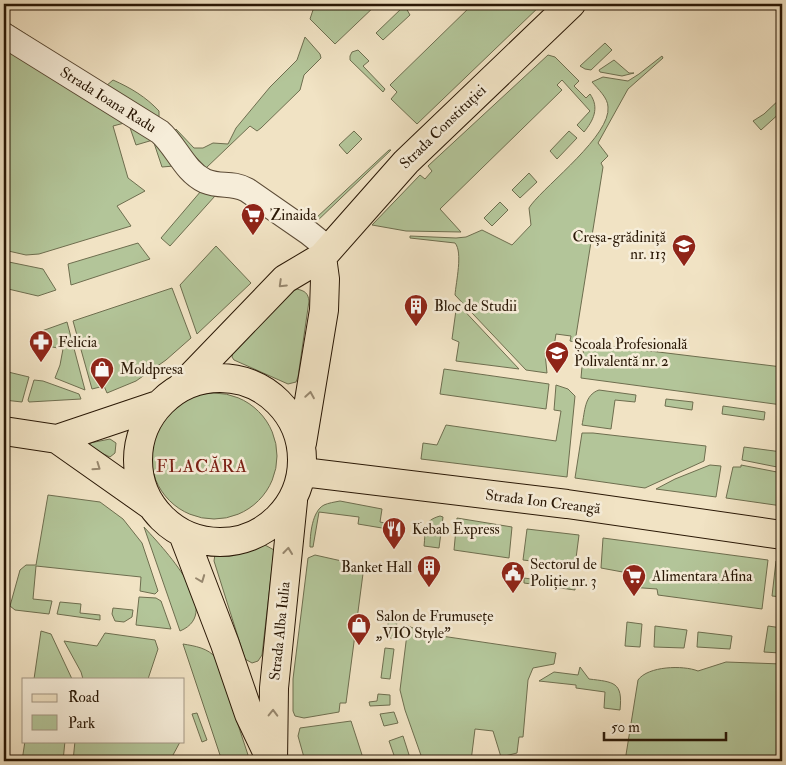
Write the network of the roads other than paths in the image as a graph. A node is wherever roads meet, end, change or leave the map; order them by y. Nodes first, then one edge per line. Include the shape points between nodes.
1 (571, 4) edge
2 (4, 35) edge
3 (325, 253) junction
4 (182, 386) junction
5 (158, 406) junction
6 (4, 431) edge
7 (57, 438) junction
8 (302, 443) junction
9 (303, 472) junction
10 (293, 501) junction
11 (152, 506) junction
12 (183, 534) junction
13 (782, 535) edge
14 (272, 761) edge

1 - 3 main road, Strada Constituției via 406,162
2 - 3 street, Strada Ioana Radu via 160,132 185,165 200,178 220,186 237,185 247,190 309,233
3 -> 4 main road, Strada Constituției via 285,279
8 -> 3 main road via 324,310
4 - 5 main road
4 - 8 main road via 206,378 232,378 256,385 277,400 293,420
5 - 7 main road
5 - 11 main road via 143,432 138,454 140,478
6 - 7 main road
7 -> 11 main road
8 - 9 main road
9 - 10 main road
9 - 13 main road, Strada Ion Creangă via 567,504
10 - 12 main road via 264,531 245,539 224,543 203,541
14 -> 10 main road, Strada Alba Iulia via 274,688
11 - 12 main road
12 -> 14 main road, Strada Alba Iulia via 248,714

